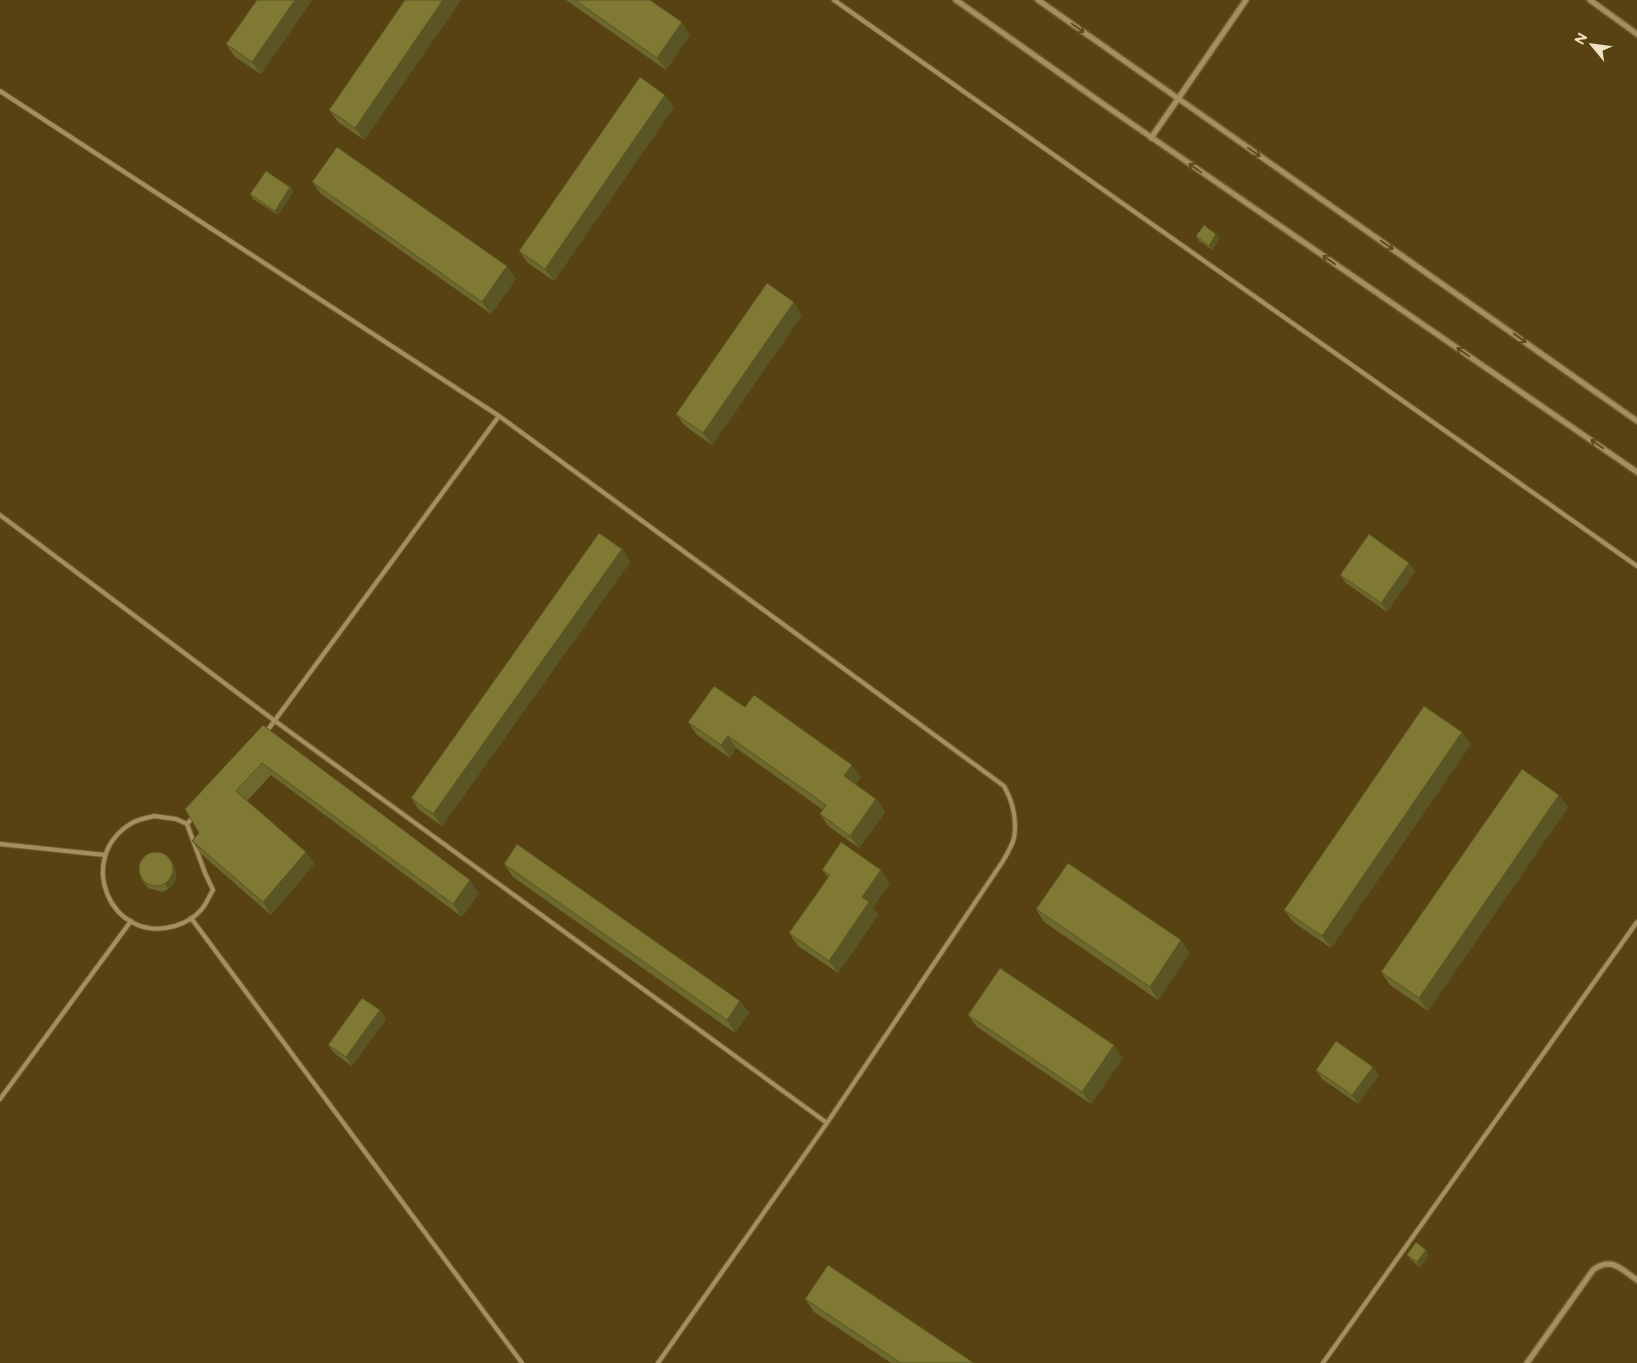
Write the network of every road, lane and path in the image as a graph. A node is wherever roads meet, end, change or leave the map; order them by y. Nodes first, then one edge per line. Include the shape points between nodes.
1 (834, 0) edge
2 (956, 0) edge
3 (1038, 0) edge
4 (1246, 0) edge
5 (1590, 0) edge
6 (1637, 34) edge
7 (0, 92) edge
8 (1178, 99) junction
9 (1151, 138) junction
10 (499, 416) junction
11 (1637, 421) edge
12 (1637, 472) edge
13 (0, 515) edge
14 (1637, 566) edge
15 (275, 721) junction
16 (263, 735) edge
17 (200, 809) edge
18 (187, 824) junction
19 (0, 844) edge
20 (105, 855) junction
21 (191, 918) junction
22 (131, 921) junction
23 (1637, 922) edge
24 (0, 1100) edge
25 (827, 1123) junction
26 (1637, 1280) edge
27 (522, 1363) edge
28 (658, 1363) edge
29 (1323, 1363) edge
30 (1527, 1363) edge

1 - 14 lane
2 - 9 street
3 -> 8 street
4 - 8 street
5 - 6 street
7 - 10 lane
8 - 9 street
8 -> 11 street
12 -> 9 street
10 - 15 lane
10 - 25 lane via 1004,786 1011,799 1014,839 1003,860
13 - 15 lane
15 - 16 lane
15 - 25 lane
17 - 18 lane
18 - 20 lane via 154,816 133,822 116,836
18 - 21 lane via 213,890 202,909
19 - 20 lane
20 - 22 lane via 102,878 108,899 122,916
21 - 22 lane via 163,929 142,927
21 - 27 lane
22 - 24 lane
23 - 29 lane
25 - 28 lane
26 - 30 street via 1614,1264 1600,1264

